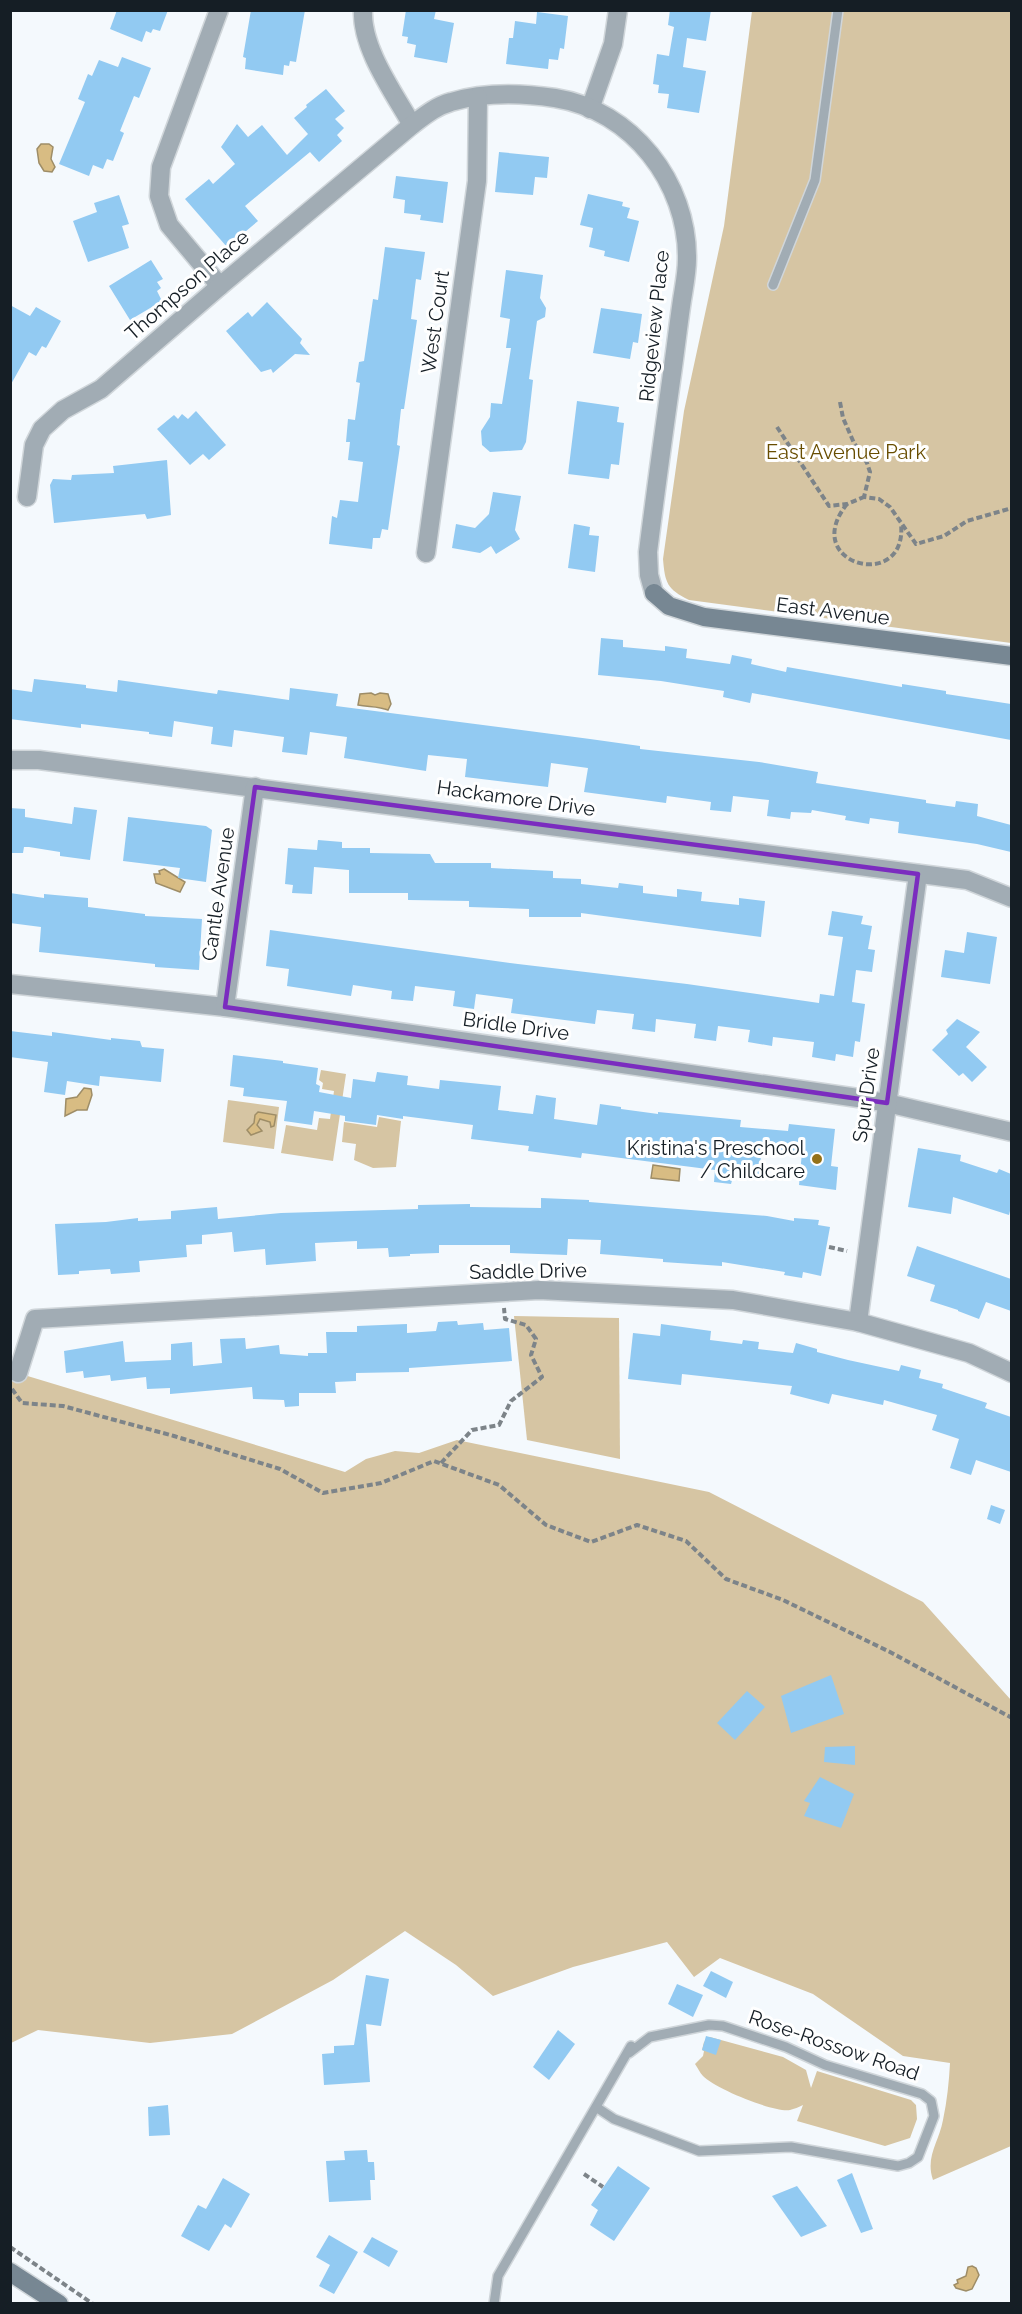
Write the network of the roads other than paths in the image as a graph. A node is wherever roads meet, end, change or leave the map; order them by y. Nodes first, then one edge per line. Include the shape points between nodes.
1 (219, 10) edge
2 (363, 10) edge
3 (618, 10) edge
4 (838, 10) edge
5 (477, 97) junction
6 (590, 109) junction
7 (412, 125) junction
8 (773, 285) dead end
9 (220, 286) junction
10 (27, 497) dead end
11 (426, 553) dead end
12 (654, 593) joint
13 (1011, 656) edge
14 (10, 760) edge
15 (255, 787) junction
16 (918, 874) junction
17 (1011, 898) edge
18 (10, 984) edge
19 (225, 1007) junction
20 (887, 1102) junction
21 (1011, 1132) edge
22 (858, 1322) junction
23 (1011, 1373) edge
24 (14, 1380) edge
25 (596, 2107) junction
26 (10, 2272) edge
27 (59, 2304) edge
28 (494, 2304) edge

1 - 9 street via 161,167 159,196 169,225
2 - 7 street via 362,25 382,74
3 - 6 street via 613,44
4 - 8 lane via 815,180
5 - 6 street, Ridgeview Place via 534,95
5 - 7 street, Ridgeview Place via 450,102
5 - 11 street, West Court via 477,180
6 - 12 street, Ridgeview Place via 632,135 649,152 673,188 685,234 687,268 648,552
7 - 9 street, Thompson Place
9 - 10 street, Thompson Place via 101,389 63,411 42,429 34,444
12 - 13 street, East Avenue via 669,606 704,617
14 - 15 street, Hackamore Drive via 39,760
15 - 16 street, Hackamore Drive
15 - 19 street, Cantle Avenue
16 - 17 street, Hackamore Drive via 967,880
16 - 20 street, Spur Drive
18 - 19 street, Bridle Drive
19 - 20 street, Bridle Drive
20 - 21 street, Bridle Drive
20 - 22 street, Spur Drive
22 - 23 street, Saddle Drive via 969,1353
22 - 24 street, Saddle Drive via 733,1300 539,1290 35,1318
25 - 25 lane, Rose-Rossow Road via 631,2046 629,2053 650,2037 709,2025 723,2026 825,2065 922,2094 931,2101 934,2116 918,2157 898,2166 791,2146 699,2151 614,2119
25 - 28 lane, Rose-Rossow Road via 498,2276
26 - 27 street

